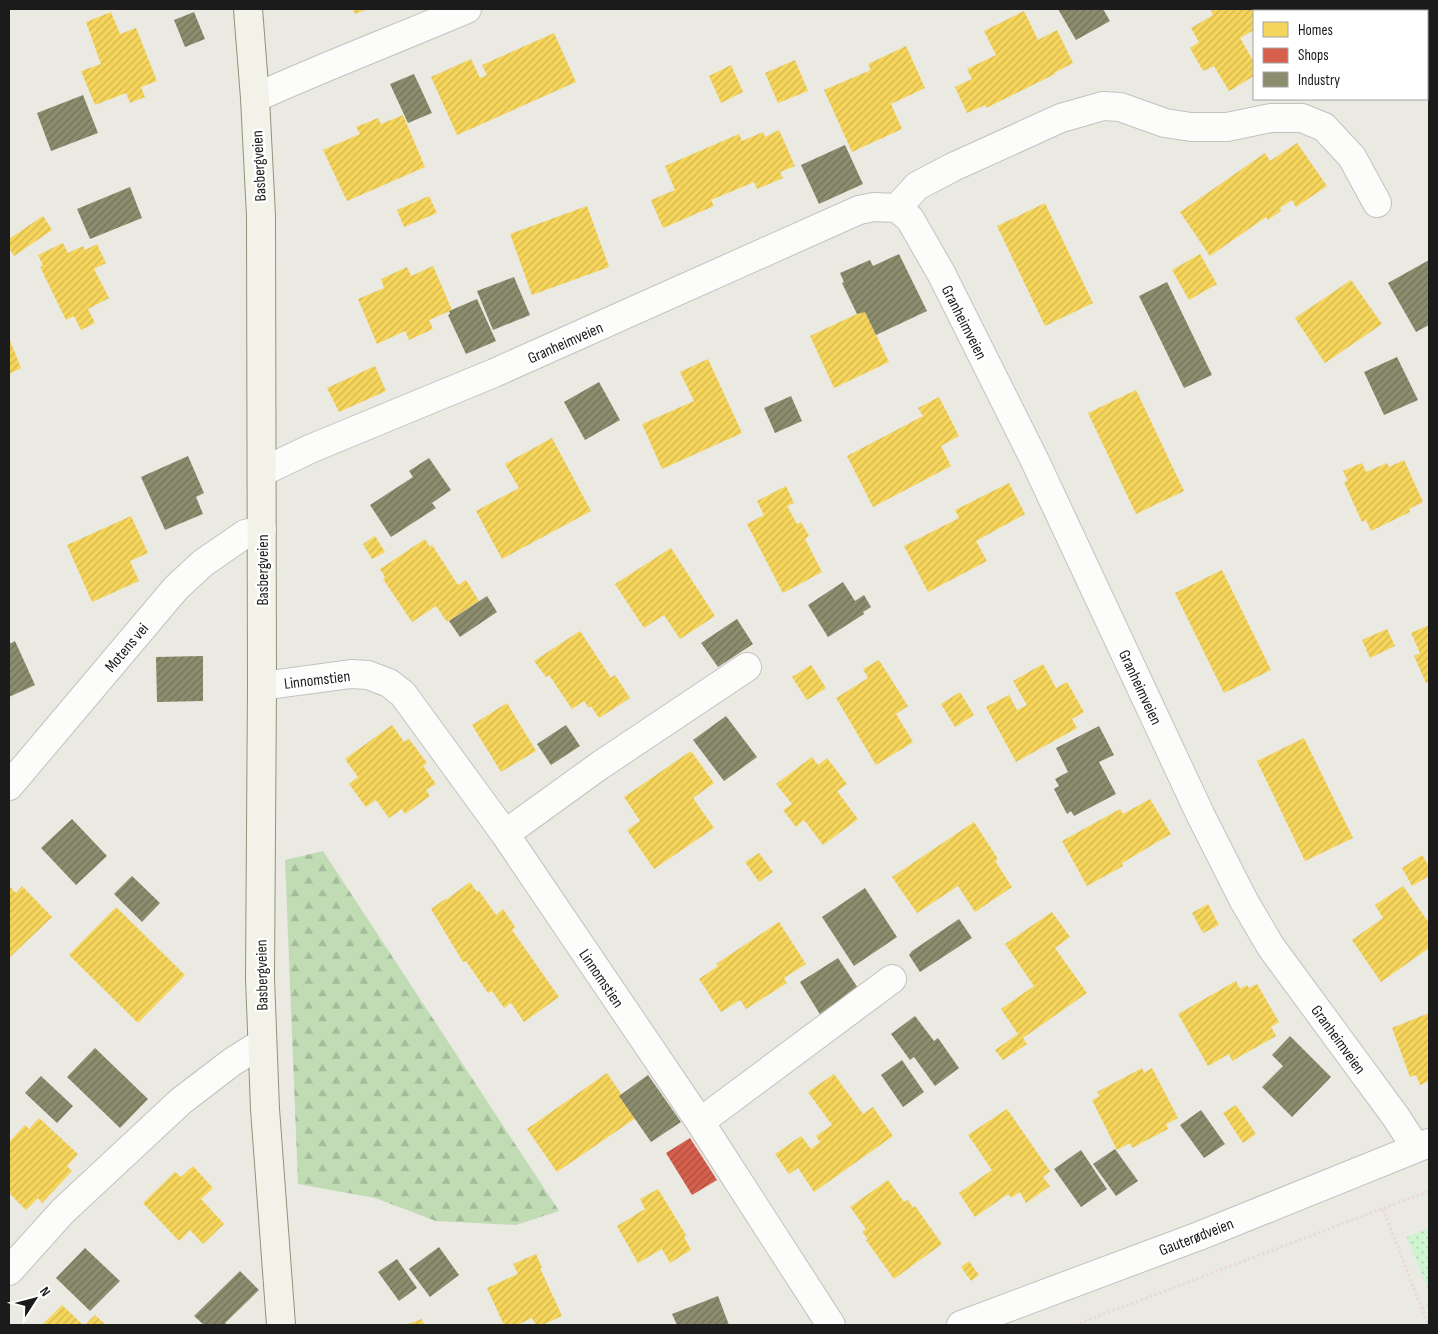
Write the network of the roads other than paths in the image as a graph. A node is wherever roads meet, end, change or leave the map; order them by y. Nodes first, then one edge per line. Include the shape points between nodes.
1 (248, 9) edge
2 (467, 9) edge
3 (255, 98) junction
4 (1377, 203) dead end
5 (897, 208) junction
6 (262, 472) junction
7 (262, 530) junction
8 (747, 667) dead end
9 (262, 686) junction
10 (9, 786) edge
11 (505, 834) junction
12 (892, 979) dead end
13 (262, 1043) junction
14 (700, 1122) junction
15 (1423, 1146) edge
16 (9, 1272) edge
17 (281, 1325) edge
18 (831, 1325) edge
19 (961, 1325) edge

1 - 3 main road, Basbergveien
2 - 3 street
3 - 6 main road, Basbergveien via 261,216
4 - 5 street via 1352,157 1324,127 1302,118 1271,118 1227,127 1191,127 1120,107 1103,106 1061,118 953,167 917,186
5 - 6 street, Granheimveien via 859,210 494,374
5 - 15 street, Granheimveien via 910,219 941,273 1035,462 1244,901 1271,947 1396,1117
6 - 7 main road, Basbergveien
7 - 9 main road, Basbergveien
7 - 10 street, Motens vei via 245,534 203,563 176,588
8 - 11 street via 599,766
9 - 11 street, Linnomstien via 351,674 368,675 389,683 403,694
9 - 13 main road, Basbergveien
11 - 14 street, Linnomstien
12 - 14 street
13 - 16 street via 181,1101 63,1211
13 - 17 main road, Basbergveien
14 - 18 street, Linnomstien
15 - 19 street, Gauterødveien via 1199,1236

